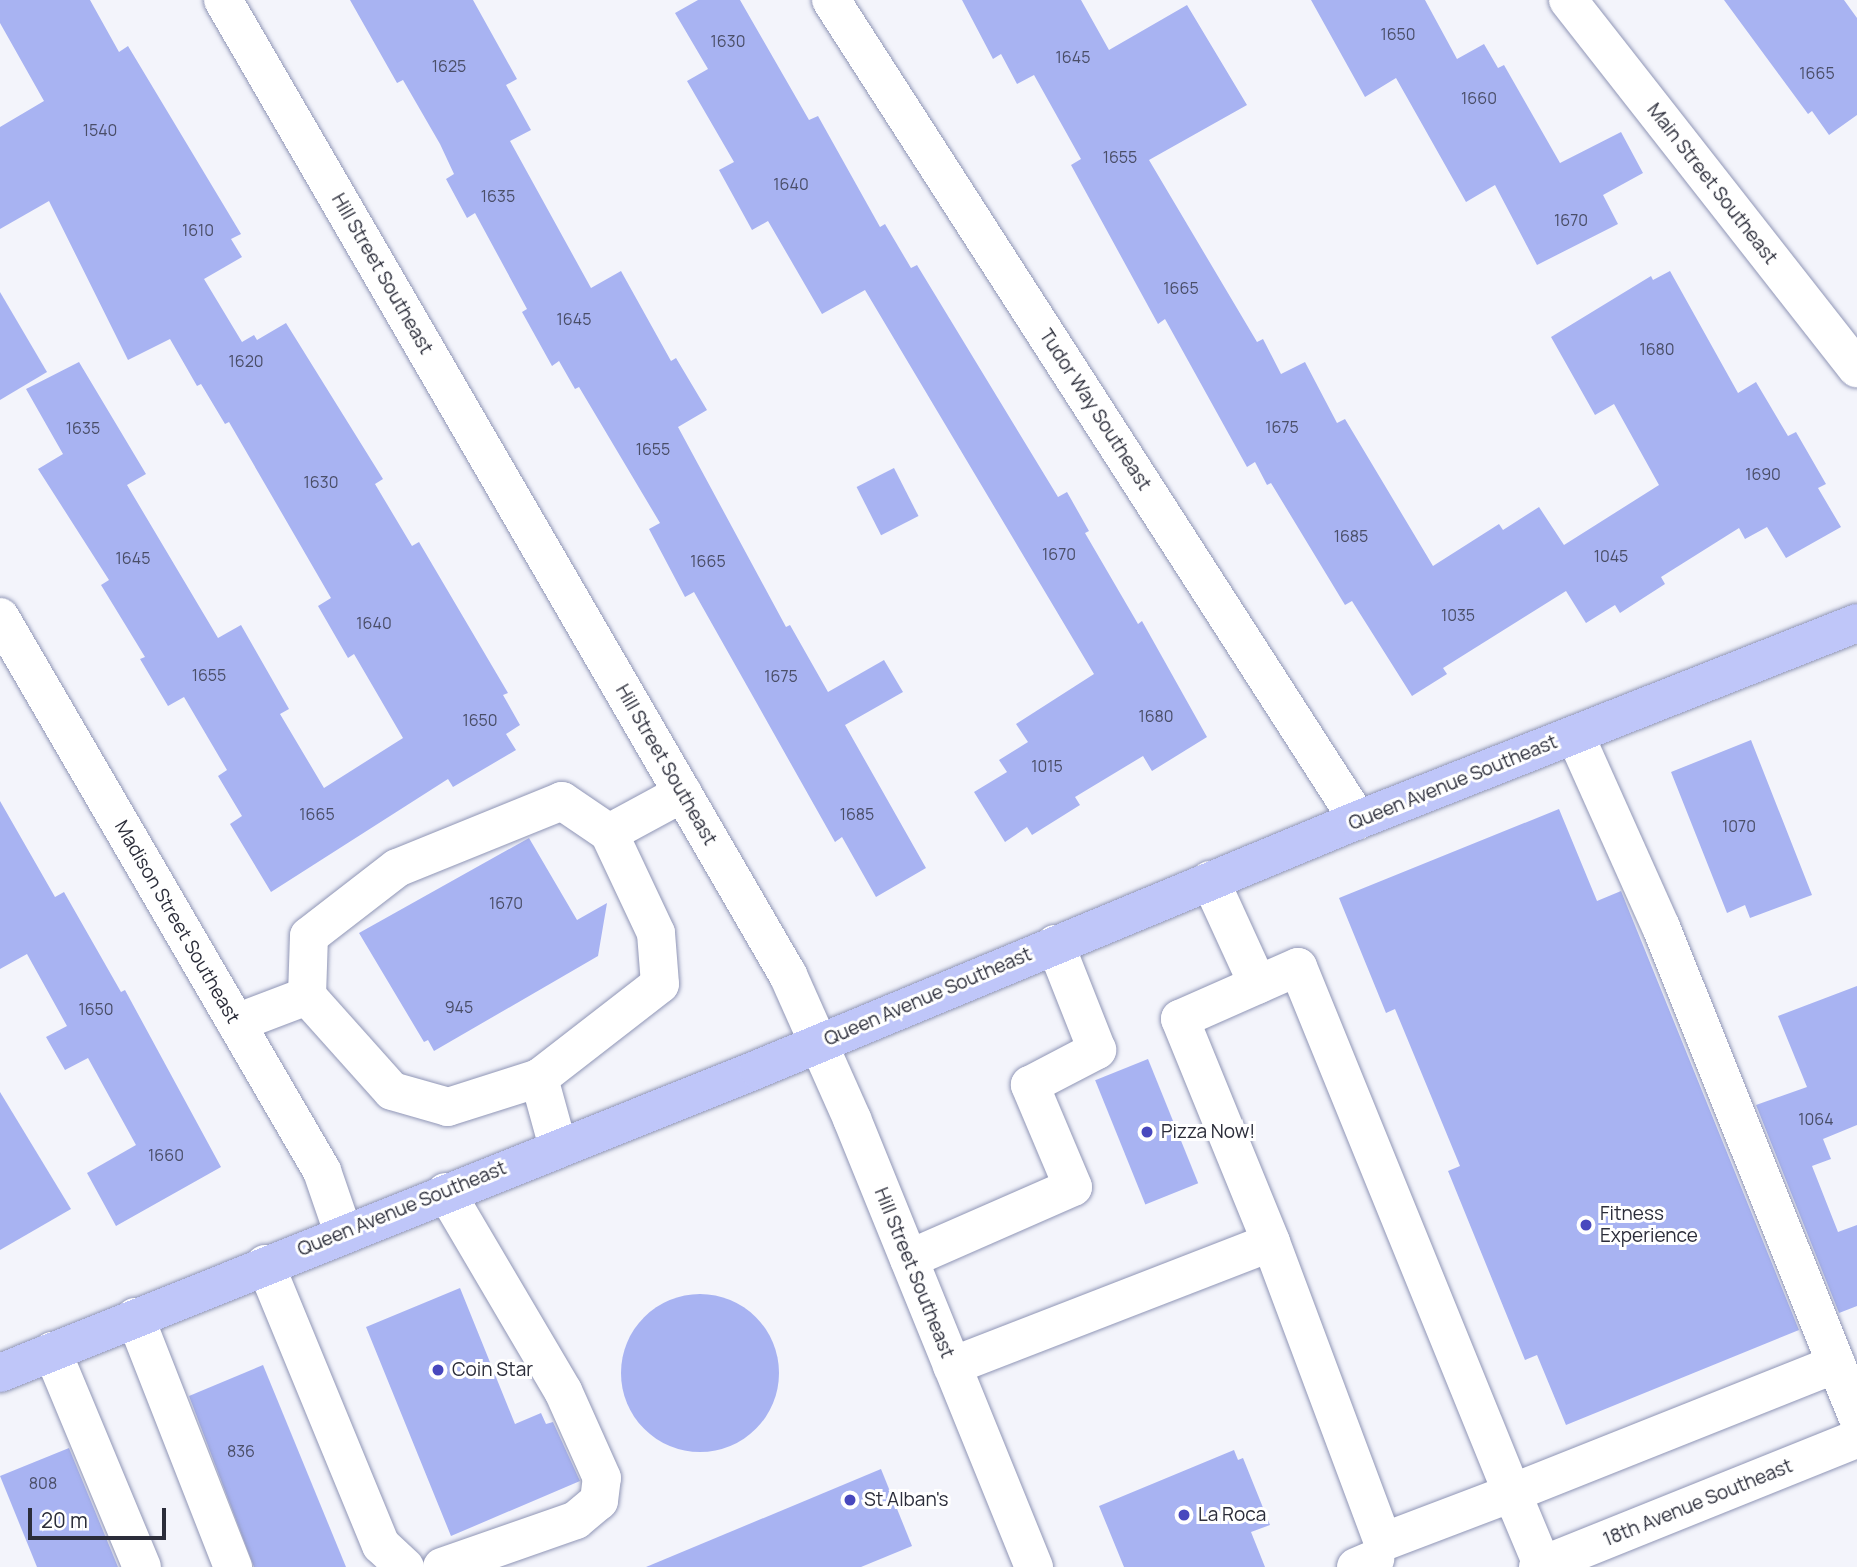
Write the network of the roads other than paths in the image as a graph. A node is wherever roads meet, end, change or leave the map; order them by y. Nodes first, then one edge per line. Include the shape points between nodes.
1 (223, 0) edge
2 (831, 0) edge
3 (1568, 0) edge
4 (1857, 368) edge
5 (0, 617) edge
6 (1857, 623) edge
7 (1574, 734) junction
8 (683, 793) junction
9 (1358, 820) junction
10 (609, 833) junction
11 (1210, 880) junction
12 (1055, 944) junction
13 (1258, 985) junction
14 (307, 996) junction
15 (236, 1023) junction
16 (820, 1043) junction
17 (539, 1078) junction
18 (558, 1147) junction
19 (446, 1192) junction
20 (343, 1232) junction
21 (1270, 1242) junction
22 (909, 1259) junction
23 (265, 1264) junction
24 (135, 1317) junction
25 (52, 1351) junction
26 (1836, 1364) junction
27 (952, 1366) junction
28 (0, 1373) edge
29 (1857, 1416) edge
30 (1857, 1439) edge
31 (1512, 1493) junction
32 (1373, 1559) edge
33 (1541, 1566) edge
34 (142, 1567) edge
35 (233, 1567) edge
36 (405, 1567) edge
37 (442, 1567) edge
38 (1034, 1567) edge

1 - 8 street, Hill Street Southeast
2 - 9 street, Tudor Way Southeast
3 - 4 street, Main Street Southeast
5 - 15 street, Madison Street Southeast
6 - 7 main road, Queen Avenue Southeast
7 - 9 main road, Queen Avenue Southeast
7 - 26 street via 1661,927
8 - 10 street
8 - 16 street, Hill Street Southeast via 788,975
9 - 11 main road, Queen Avenue Southeast
10 - 14 street via 562,801 397,868 309,936
10 - 17 street via 656,933 660,984
11 - 12 main road, Queen Avenue Southeast
11 - 13 street
12 - 16 main road, Queen Avenue Southeast
12 - 22 street via 1097,1050 1030,1085 1073,1187
13 - 21 street via 1180,1019
13 - 31 street via 1297,967
14 - 15 street
14 - 17 street via 392,1091 448,1107
15 - 20 street, Madison Street Southeast via 322,1171
16 - 18 main road, Queen Avenue Southeast
16 - 22 street, Hill Street Southeast
17 - 18 street
18 - 19 main road, Queen Avenue Southeast
19 - 20 main road, Queen Avenue Southeast
19 - 37 street via 563,1391 602,1478 599,1501 576,1520
20 - 23 main road, Queen Avenue Southeast
21 - 27 street
21 - 32 street
22 - 27 street, Hill Street Southeast
23 - 24 main road, Queen Avenue Southeast
23 - 36 street via 381,1545
24 - 25 main road, Queen Avenue Southeast
24 - 35 street
25 - 28 main road, Queen Avenue Southeast
25 - 34 street
26 - 29 street
26 - 31 street
27 - 38 street, Hill Street Southeast
30 - 33 street, 18th Avenue Southeast
31 - 32 street
31 - 33 street

